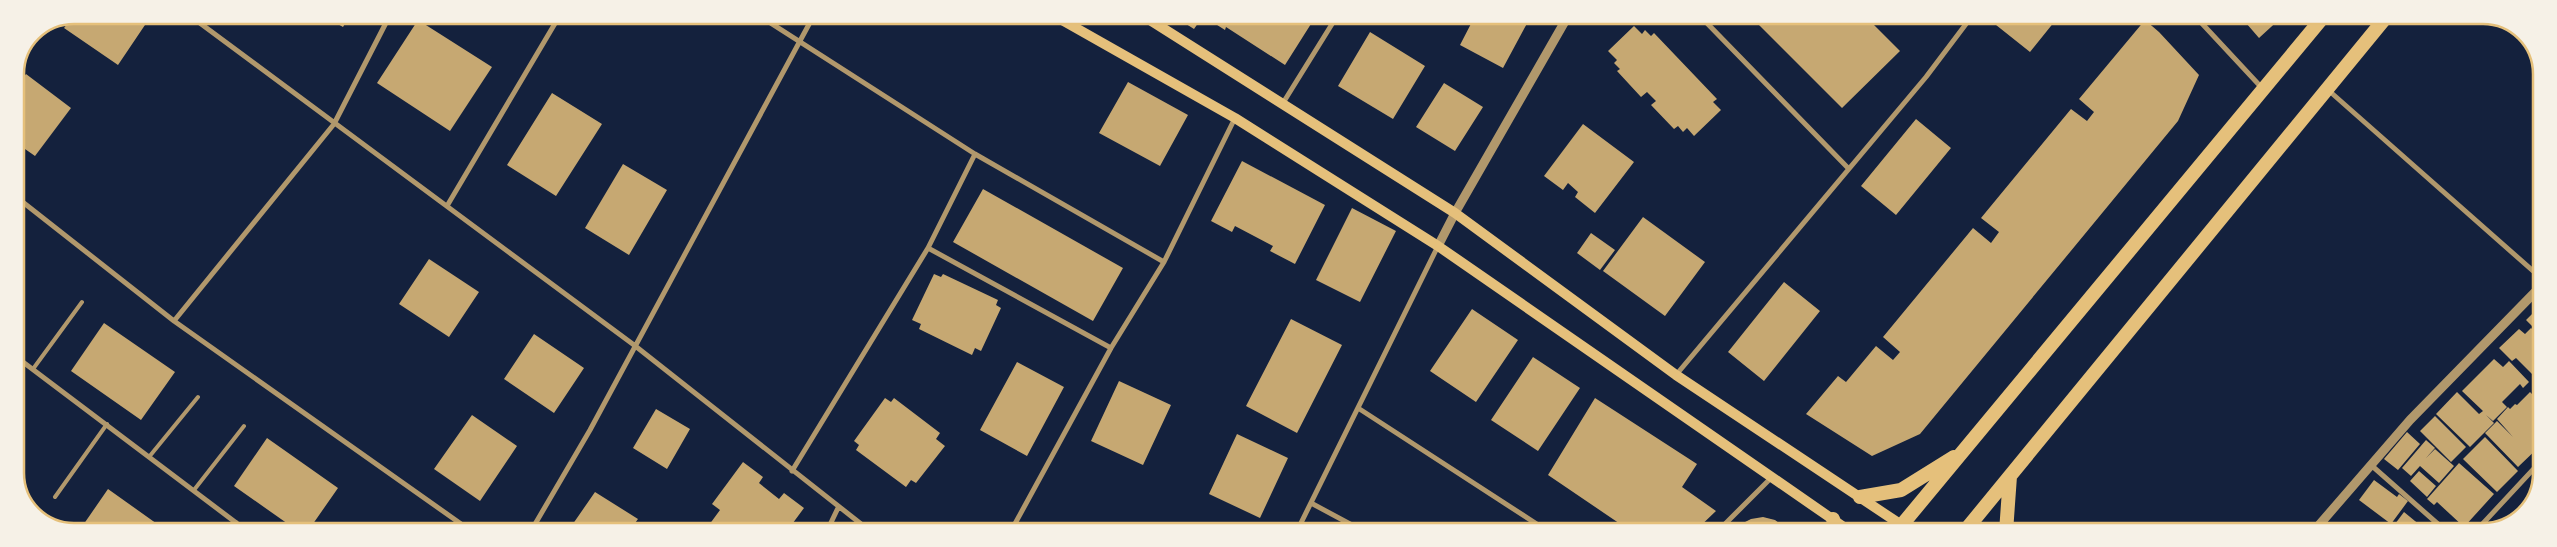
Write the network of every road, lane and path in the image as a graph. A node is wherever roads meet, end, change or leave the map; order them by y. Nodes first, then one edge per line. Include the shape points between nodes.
1 (201, 24) edge
2 (385, 24) edge
3 (555, 24) edge
4 (773, 24) edge
5 (809, 24) edge
6 (1069, 24) edge
7 (1156, 24) edge
8 (1332, 24) edge
9 (1563, 24) edge
10 (1708, 24) edge
11 (1966, 24) edge
12 (2202, 24) edge
13 (2317, 24) edge
14 (2380, 24) edge
15 (800, 41) junction
16 (2262, 89) junction
17 (2327, 89) junction
18 (1283, 103) junction
19 (1235, 118) junction
20 (334, 124) junction
21 (975, 154) junction
22 (1848, 168) junction
23 (24, 203) edge
24 (447, 206) junction
25 (1454, 213) junction
26 (1438, 246) junction
27 (928, 248) junction
28 (1164, 262) junction
29 (2533, 271) edge
30 (2533, 294) edge
31 (82, 302) dead end
32 (174, 321) junction
33 (634, 346) junction
34 (1111, 348) junction
35 (24, 362) edge
36 (33, 369) junction
37 (1676, 375) junction
38 (198, 397) dead end
39 (1358, 408) junction
40 (107, 424) junction
41 (244, 426) dead end
42 (1968, 448) junction
43 (150, 457) junction
44 (2370, 464) junction
45 (2533, 470) edge
46 (792, 471) junction
47 (2010, 476) junction
48 (1771, 478) junction
49 (194, 490) junction
50 (1860, 497) junction
51 (55, 498) dead end
52 (1311, 503) junction
53 (838, 508) junction
54 (236, 522) edge
55 (460, 523) edge
56 (535, 523) edge
57 (831, 523) edge
58 (859, 523) edge
59 (1015, 523) edge
60 (1301, 523) edge
61 (1348, 523) edge
62 (1535, 523) edge
63 (1726, 523) edge
64 (1831, 523) edge
65 (1895, 523) edge
66 (1908, 523) edge
67 (1971, 523) edge
68 (2007, 523) edge
69 (2321, 523) edge
70 (2437, 523) edge
71 (2483, 523) edge

1 - 20 street
2 - 20 street
3 - 24 street
4 - 15 street
5 - 15 street
6 - 19 main road
7 - 18 main road
8 - 18 street
9 - 25 street
10 - 22 street
11 - 22 street
12 - 16 street
13 - 16 highway
14 - 17 highway
15 - 21 street
15 - 33 street
16 - 42 highway
17 - 29 street
17 - 47 highway
18 - 25 main road
19 - 26 main road
19 - 28 street
20 - 24 street
20 - 32 street
21 - 27 street
21 - 28 street
22 - 37 street
23 - 32 street
24 - 33 street
25 - 26 street
25 - 37 main road
26 - 39 street
26 - 48 main road
27 - 34 street
27 - 46 street
28 - 34 street
30 - 44 street
31 - 36 lane
32 - 55 street
33 - 46 street
33 - 56 street via 590,430
34 - 59 street
35 - 36 street
36 - 40 street
37 - 50 main road
38 - 43 lane
39 - 52 street
39 - 62 street
40 - 43 street
40 - 51 lane
41 - 49 lane
42 - 50 highway via 1901,490
42 - 66 highway
43 - 49 street
44 - 69 street
44 - 70 street
45 - 71 street
46 - 53 street
47 - 67 highway
47 - 68 highway
48 - 63 street
48 - 64 main road
49 - 54 street
50 - 65 main road
52 - 60 street
52 - 61 street
53 - 57 street
53 - 58 street

